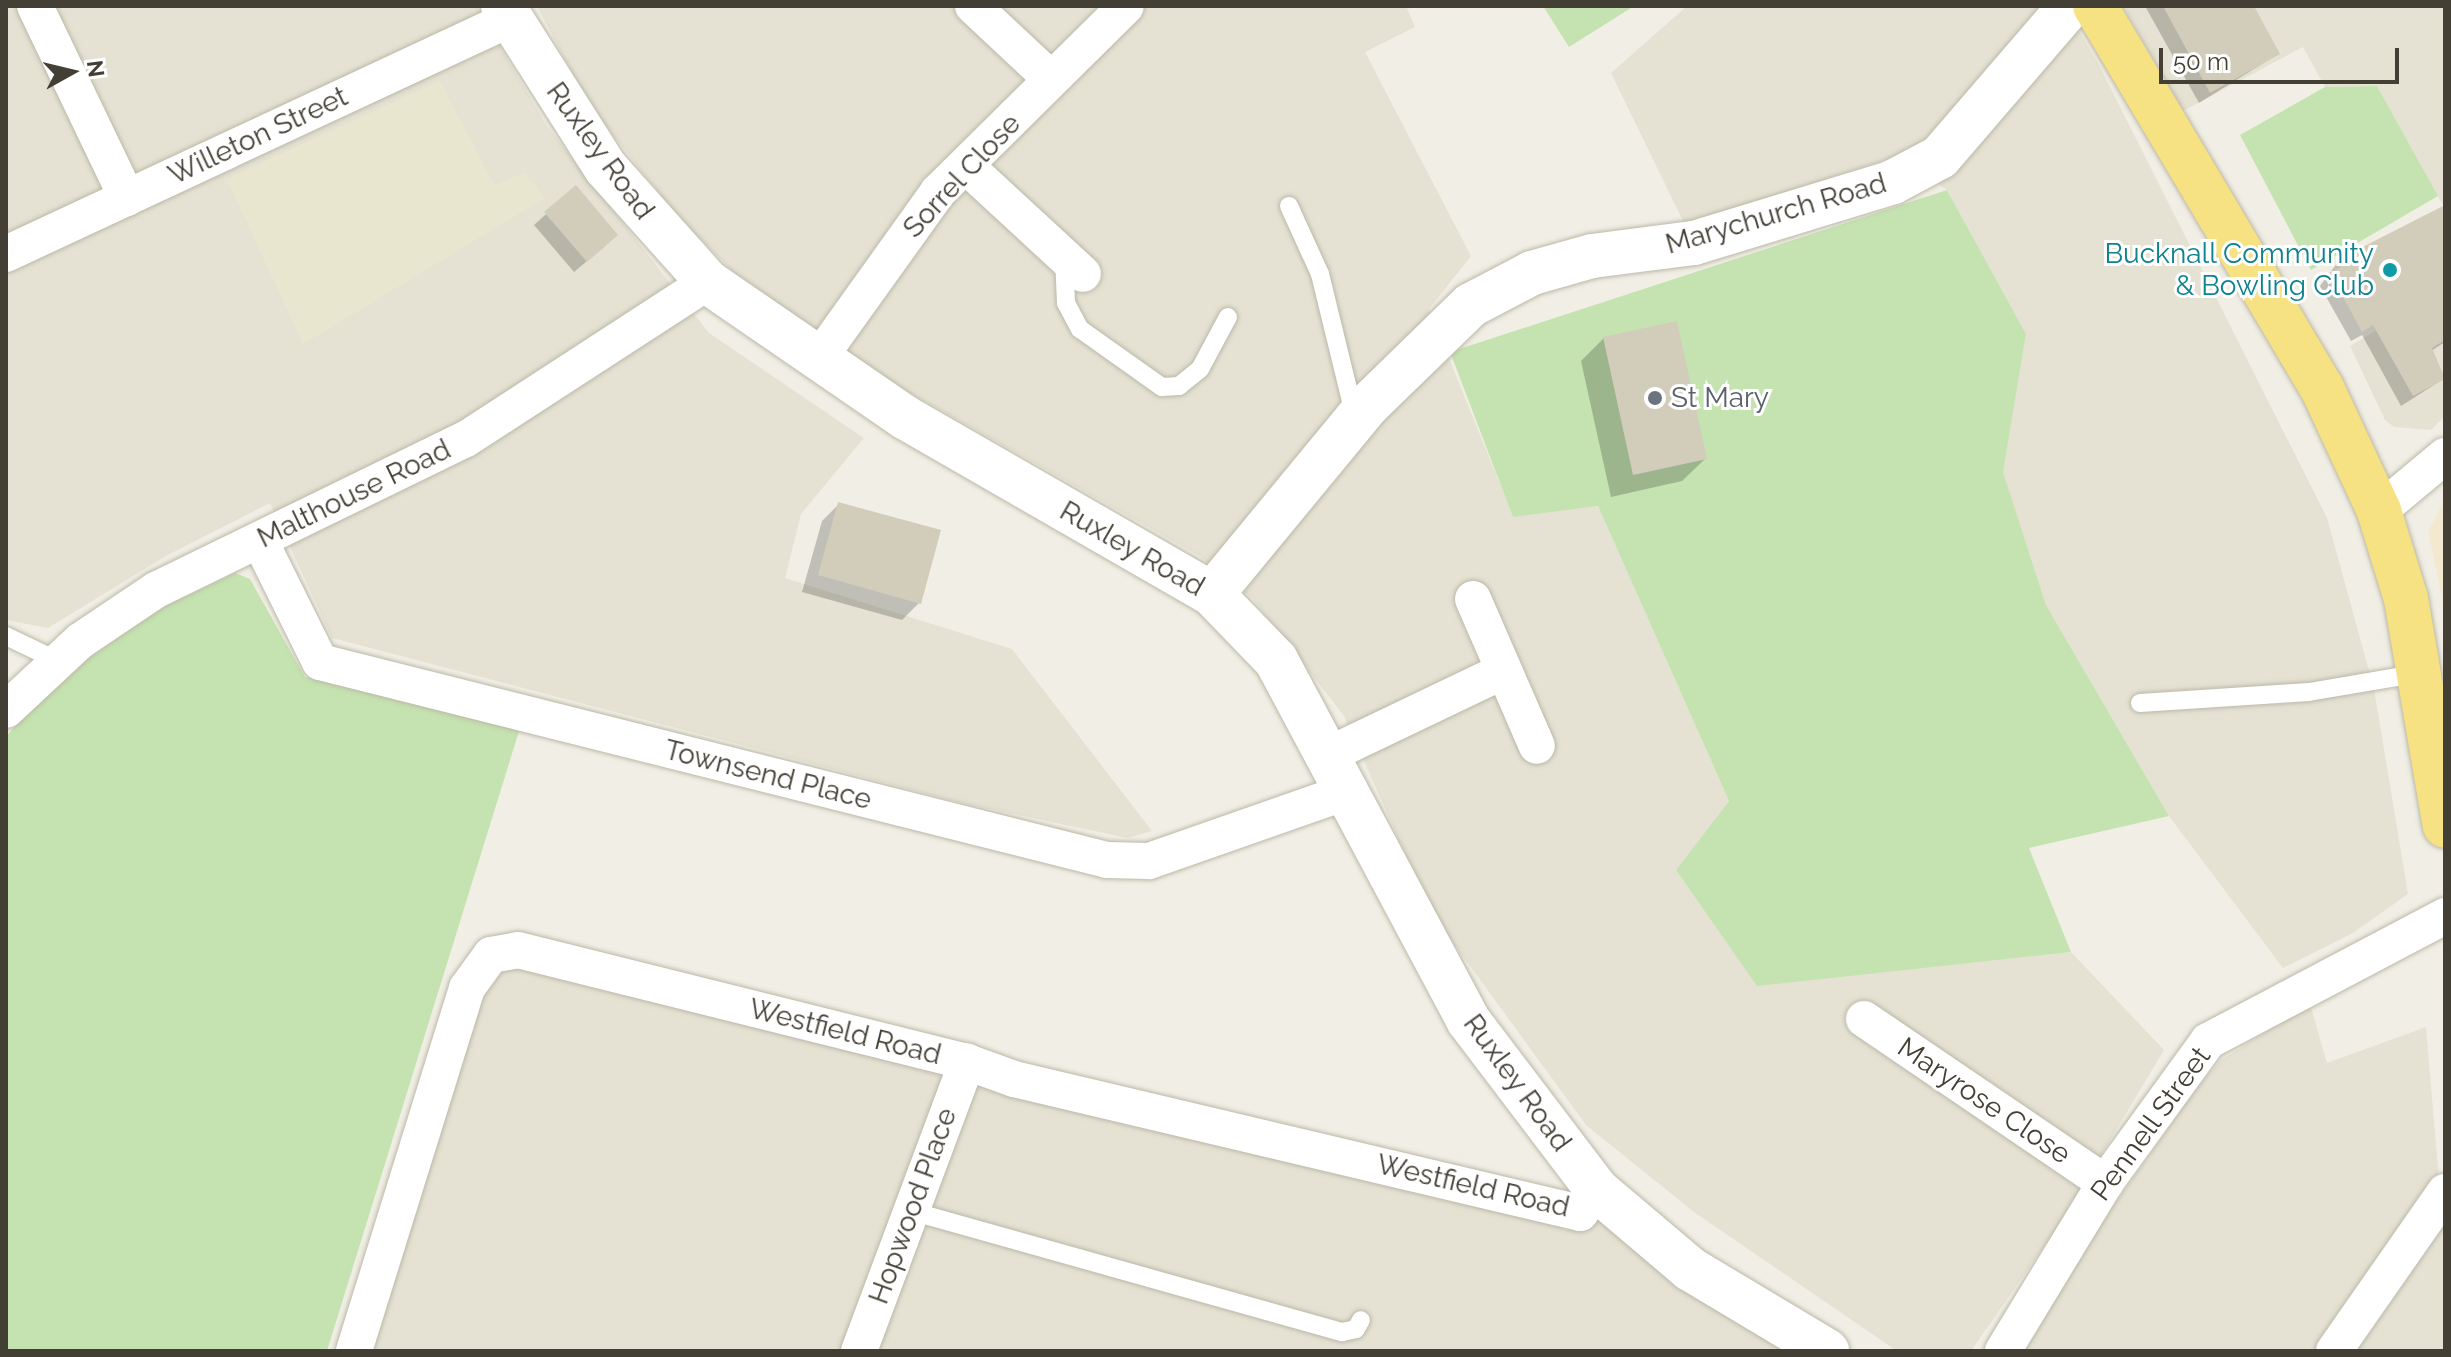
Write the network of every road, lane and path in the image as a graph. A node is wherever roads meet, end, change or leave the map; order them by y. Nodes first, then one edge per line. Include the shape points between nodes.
1 (35, 6) edge
2 (973, 6) edge
3 (1126, 6) edge
4 (2070, 6) edge
5 (2095, 6) edge
6 (506, 12) edge
7 (1051, 79) junction
8 (966, 166) junction
9 (127, 198) junction
10 (1289, 206) dead end
11 (6, 254) edge
12 (1074, 265) joint
13 (708, 282) junction
14 (1228, 317) dead end
15 (817, 361) junction
16 (1356, 421) junction
17 (2445, 456) edge
18 (2379, 511) junction
19 (260, 541) junction
20 (1212, 594) junction
21 (1473, 599) dead end
22 (6, 636) edge
23 (56, 660) junction
24 (1501, 672) junction
25 (2421, 673) junction
26 (2140, 703) dead end
27 (6, 710) edge
28 (1537, 746) dead end
29 (1337, 773) junction
30 (2445, 826) edge
31 (2445, 916) edge
32 (1864, 1019) dead end
33 (967, 1062) junction
34 (2105, 1183) junction
35 (1597, 1190) junction
36 (2445, 1192) edge
37 (911, 1211) junction
38 (1361, 1320) dead end
39 (354, 1351) edge
40 (859, 1351) edge
41 (1827, 1351) edge
42 (2003, 1351) edge
43 (2334, 1351) edge

1 - 9 street
2 - 7 street
3 - 7 street, Sorrel Close
4 - 16 street, Marychurch Road via 1940,157 1893,182 1694,243 1592,256 1532,273 1471,305
5 - 18 highway via 2322,388
6 - 9 street, Willeton Street
6 - 13 street, Ruxley Road via 606,168
7 - 8 street, Sorrel Close
8 - 12 street
8 - 15 street, Sorrel Close via 895,247
9 - 11 street, Willeton Street
10 - 16 lane via 1320,274
12 - 14 lane via 1066,303 1080,329 1162,387 1179,386 1200,369
13 - 15 street, Ruxley Road
13 - 19 street, Malthouse Road via 466,439
15 - 20 street, Ruxley Road
16 - 20 street, Marychurch Road
17 - 18 street
18 - 25 highway via 2406,599
19 - 23 street, Malthouse Road via 156,590
19 - 29 street, Townsend Place via 320,662 1107,860 1149,861
20 - 29 street, Ruxley Road via 1276,660
21 - 24 street
22 - 23 lane
23 - 27 street, Malthouse Road
24 - 28 street
24 - 29 street, Townsend Place
25 - 26 lane via 2309,692
25 - 30 highway
29 - 35 street, Ruxley Road via 1468,1020
31 - 34 street, Pennell Street via 2208,1041
32 - 34 street, Maryrose Close
33 - 35 street, Westfield Road via 1014,1079 1580,1213
33 - 37 street, Hopwood Place
33 - 39 street, Westfield Road via 518,950 491,955 467,988 453,1028
34 - 42 street, Pennell Street
35 - 41 street, Ruxley Road via 1690,1269
36 - 43 street
37 - 38 lane via 1342,1332 1356,1329
37 - 40 street, Hopwood Place

